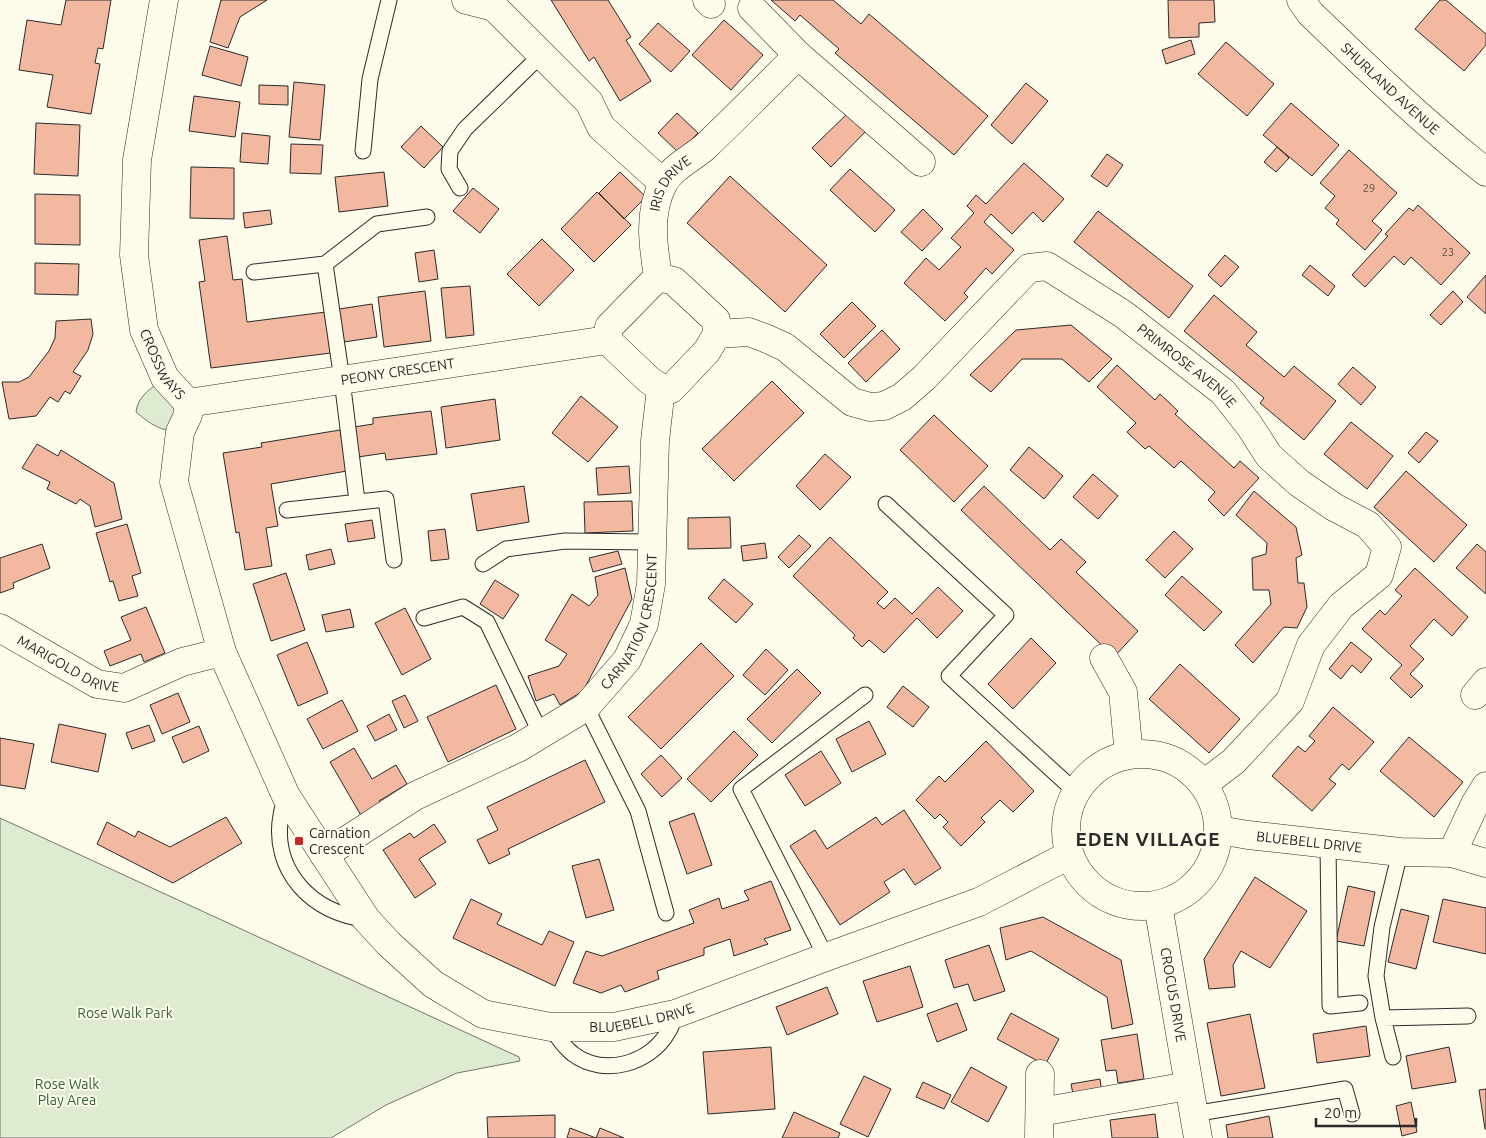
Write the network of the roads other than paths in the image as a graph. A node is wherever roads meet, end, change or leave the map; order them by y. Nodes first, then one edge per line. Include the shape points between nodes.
1 (164, 0) edge
2 (389, 0) edge
3 (466, 0) edge
4 (1302, 0) edge
5 (498, 4) edge
6 (752, 8) dead end
7 (798, 54) junction
8 (541, 55) junction
9 (362, 151) dead end
10 (921, 162) dead end
11 (1486, 172) edge
12 (664, 183) junction
13 (460, 188) dead end
14 (427, 217) dead end
15 (326, 264) junction
16 (254, 272) dead end
17 (658, 277) junction
18 (717, 334) junction
19 (607, 340) junction
20 (342, 380) junction
21 (661, 388) junction
22 (188, 403) junction
23 (357, 501) junction
24 (886, 504) dead end
25 (286, 510) dead end
26 (652, 542) junction
27 (394, 560) dead end
28 (483, 564) dead end
29 (424, 618) dead end
30 (0, 628) edge
31 (222, 652) junction
32 (1104, 658) dead end
33 (864, 695) dead end
34 (586, 707) junction
35 (541, 734) junction
36 (1127, 755) junction
37 (1204, 784) junction
38 (1486, 786) edge
39 (1076, 792) junction
40 (286, 796) junction
41 (1219, 830) junction
42 (1328, 844) junction
43 (1400, 852) junction
44 (1452, 854) junction
45 (324, 855) junction
46 (1069, 855) junction
47 (1486, 863) edge
48 (1158, 905) junction
49 (666, 913) dead end
50 (366, 919) junction
51 (826, 957) junction
52 (1360, 1003) dead end
53 (675, 1014) junction
54 (1468, 1016) dead end
55 (1383, 1018) junction
56 (551, 1027) junction
57 (1393, 1057) dead end
58 (1040, 1074) dead end
59 (1188, 1086) junction
60 (1352, 1114) dead end
61 (1039, 1125) edge
62 (1195, 1126) edge

1 - 22 street, CROSSWAYS via 137,160 134,255 144,330 165,378
2 - 9 lane via 370,79
3 - 5 street
4 - 11 street, SHURLAND AVENUE via 1310,12 1374,75
5 - 8 street
6 - 7 street
7 - 10 street
7 - 12 street, IRIS DRIVE via 704,148 676,169
8 - 12 street via 589,102 601,127
8 - 13 lane via 465,129 450,151 449,169
12 - 17 street, IRIS DRIVE via 652,216
14 - 15 lane via 377,224
15 - 16 lane
15 - 20 lane
17 - 18 street via 674,281 716,320
17 - 19 street via 609,327
18 - 21 street via 708,351 670,389
18 - 37 street, PRIMROSE AVENUE via 749,332 765,338 785,348 852,402 870,407 884,406 902,397 924,378 1029,268 1047,266 1123,314 1223,392 1269,456 1334,508 1368,525 1387,548 1379,575 1341,606 1312,645 1290,701 1234,761
19 - 20 street, PEONY CRESCENT
19 - 21 street
20 - 22 street, PEONY CRESCENT
20 - 23 lane
21 - 26 street, CARNATION CRESCENT via 655,441
22 - 31 street, CROSSWAYS via 188,415 180,432 174,482
23 - 25 lane
23 - 27 lane via 386,499
24 - 39 lane via 1006,615 949,676
26 - 28 lane via 565,541 506,549
26 - 34 street, CARNATION CRESCENT via 651,584 644,624 627,660
29 - 35 lane via 463,607 487,622
30 - 31 street, MARIGOLD DRIVE via 97,684 124,688 182,662
31 - 40 street, CROSSWAYS
32 - 36 street via 1124,692
33 - 51 lane via 741,789
34 - 35 street, CARNATION CRESCENT
34 - 49 lane via 638,811
35 - 45 street, CARNATION CRESCENT via 415,796
36 - 37 street via 1170,758
36 - 39 street via 1102,764
37 - 41 street via 1215,806
38 - 44 street
39 - 46 street via 1065,829
40 - 45 street, BLUEBELL DRIVE
40 - 50 lane via 281,815 282,854 301,889 316,902 344,916
41 - 42 street, BLUEBELL DRIVE
41 - 48 street via 1216,851 1194,886 1177,898
42 - 43 street, BLUEBELL DRIVE
42 - 52 lane via 1330,1006
43 - 44 street, BLUEBELL DRIVE
43 - 55 lane via 1382,927 1376,976
44 - 47 street, BLUEBELL DRIVE
45 - 50 street, BLUEBELL DRIVE
46 - 48 street via 1079,875 1094,891 1114,902 1136,907
46 - 51 street, BLUEBELL DRIVE via 979,902
48 - 59 street, CROCUS DRIVE
50 - 56 street, BLUEBELL DRIVE via 432,984 483,1014
51 - 53 street, BLUEBELL DRIVE
53 - 56 street, BLUEBELL DRIVE via 614,1027
53 - 56 lane via 669,1031 658,1046 628,1064 609,1066 591,1063 574,1055 560,1042
54 - 55 lane
55 - 57 lane
58 - 61 street
59 - 61 street
59 - 62 street, CROCUS DRIVE
60 - 62 lane via 1345,1089

